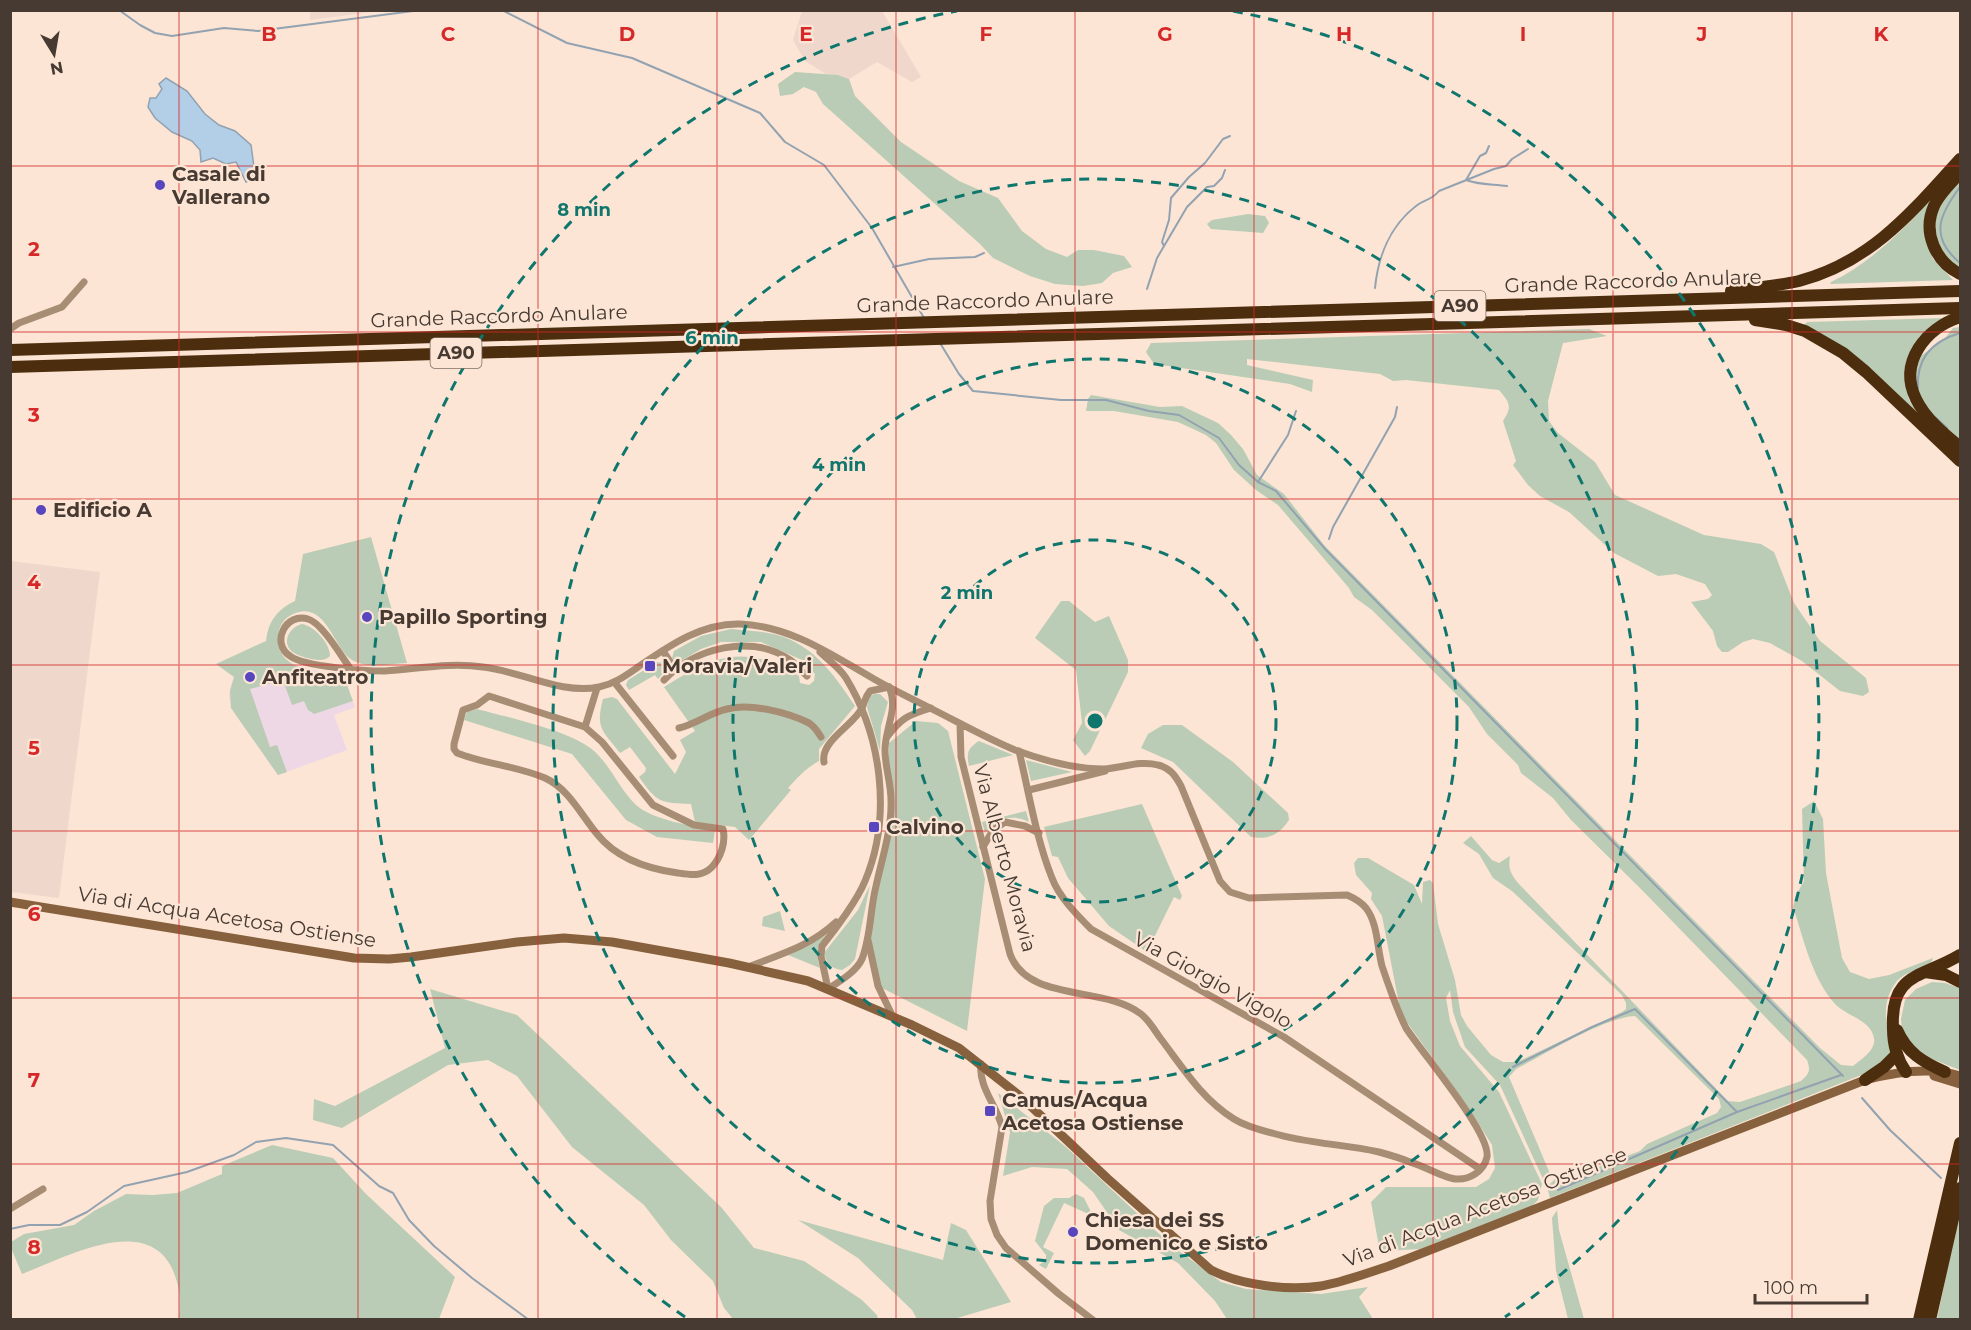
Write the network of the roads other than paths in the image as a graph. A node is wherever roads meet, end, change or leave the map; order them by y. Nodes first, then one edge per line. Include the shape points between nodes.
1 (1960, 159) edge
2 (1960, 173) edge
3 (1960, 273) edge
4 (84, 282) dead end
5 (1960, 291) edge
6 (1676, 300) junction
7 (1960, 308) edge
8 (1679, 316) junction
9 (1960, 317) edge
10 (10, 329) edge
11 (10, 350) edge
12 (10, 367) edge
13 (1960, 447) edge
14 (1960, 461) edge
15 (812, 644) junction
16 (663, 651) junction
17 (350, 668) junction
18 (675, 669) junction
19 (807, 676) dead end
20 (664, 680) dead end
21 (615, 683) junction
22 (889, 687) junction
23 (597, 688) junction
24 (931, 708) junction
25 (861, 709) junction
26 (960, 724) junction
27 (585, 727) junction
28 (679, 728) dead end
29 (821, 736) dead end
30 (885, 740) junction
31 (1019, 752) junction
32 (673, 756) dead end
33 (824, 762) dead end
34 (1118, 768) junction
35 (1029, 790) junction
36 (1039, 833) junction
37 (983, 847) junction
38 (10, 902) edge
39 (844, 914) junction
40 (868, 937) junction
41 (1960, 955) edge
42 (747, 967) junction
43 (1924, 972) junction
44 (1960, 982) edge
45 (828, 989) junction
46 (893, 1017) junction
47 (1892, 1021) junction
48 (1896, 1054) junction
49 (981, 1064) junction
50 (1910, 1072) junction
51 (1945, 1072) junction
52 (1960, 1076) edge
53 (1865, 1080) junction
54 (1960, 1084) edge
55 (1960, 1143) edge
56 (1480, 1169) junction
57 (1960, 1188) edge
58 (43, 1189) dead end
59 (10, 1209) edge
60 (1940, 1253) junction
61 (1919, 1316) edge
62 (1093, 1320) edge
63 (1929, 1320) edge

1 - 6 highway via 1885,237 1851,260 1797,281
2 - 3 highway via 1937,200 1930,222 1938,256
4 - 10 street via 62,307
5 - 6 highway, Grande Raccordo Anulare / A90
6 - 11 highway, Grande Raccordo Anulare / A90
7 - 8 highway, Grande Raccordo Anulare / A90
8 - 12 highway, Grande Raccordo Anulare / A90
8 - 14 highway via 1765,321 1811,333 1860,367
9 - 13 highway via 1928,334 1914,357 1911,377 1922,408
15 - 16 street, Via Alberto Moravia via 765,626 737,624 709,627
15 - 22 street, Via Alberto Moravia
15 - 25 street via 844,676
16 - 18 street
16 - 21 street, Via Alberto Moravia
17 - 17 street, Via Alberto Moravia via 311,620 293,620 283,629 281,643 292,658
17 - 23 street, Via Alberto Moravia via 367,671 478,666 562,686
18 - 19 street via 708,652 758,647 789,659
18 - 20 street
21 - 23 street, Via Alberto Moravia
21 - 32 street
22 - 24 street, Via Alberto Moravia
22 - 25 street via 870,691
22 - 30 street via 894,698
23 - 27 street
24 - 26 street, Via Alberto Moravia
24 - 30 street via 898,722
25 - 33 street via 825,750
25 - 39 street via 870,732 880,789 880,818 877,844 865,882
26 - 31 street, Via Alberto Moravia
26 - 37 street, Via Alberto Moravia via 961,757
27 - 27 street via 489,696 463,710 454,749 545,778 561,788 599,836 639,864 698,875 707,872 721,852 723,829 694,825 653,805
28 - 29 street via 729,708 765,708 811,724
30 - 40 street via 891,801 889,835
31 - 34 street, Via Alberto Moravia via 1085,768
31 - 35 street, Via Giorgio Vigolo
34 - 35 street
34 - 56 street, Via Alberto Moravia via 1147,763 1173,772 1220,881 1230,892 1249,898 1347,895 1365,907 1406,1028 1476,1124 1486,1144 1486,1158
35 - 36 street, Via Giorgio Vigolo
36 - 37 street via 1005,822 993,830
36 - 56 street, Via Giorgio Vigolo via 1052,879 1091,929 1284,1037
37 - 56 street, Via Alberto Moravia via 1010,954 1027,979 1116,1002 1141,1014 1191,1080 1235,1120 1300,1141 1380,1152 1453,1179 1471,1176
38 - 42 street, Via di Acqua Acetosa Ostiense via 354,958 400,958 564,938 612,942
39 - 42 street via 820,937
39 - 45 street via 822,946
40 - 45 street via 861,960 850,974
40 - 46 street via 878,986
41 - 43 highway
42 - 45 street, Via di Acqua Acetosa Ostiense
43 - 44 highway
43 - 47 highway via 1900,989
45 - 46 street, Via di Acqua Acetosa Ostiense
46 - 49 street, Via di Acqua Acetosa Ostiense via 942,1039
47 - 48 highway
47 - 51 highway via 1906,1048
48 - 50 highway
48 - 53 highway
49 - 53 street, Via di Acqua Acetosa Ostiense via 1202,1263 1226,1277 1296,1287 1321,1286 1389,1266
49 - 62 street via 981,1078 1002,1127 990,1201 997,1235 1006,1248
50 - 51 street, Via di Acqua Acetosa Ostiense
50 - 53 street, Via di Acqua Acetosa Ostiense
50 - 54 street, Via di Acqua Acetosa Ostiense
51 - 52 street, Via di Acqua Acetosa Ostiense
55 - 60 highway
57 - 60 highway
58 - 59 street
60 - 61 highway
60 - 63 highway

